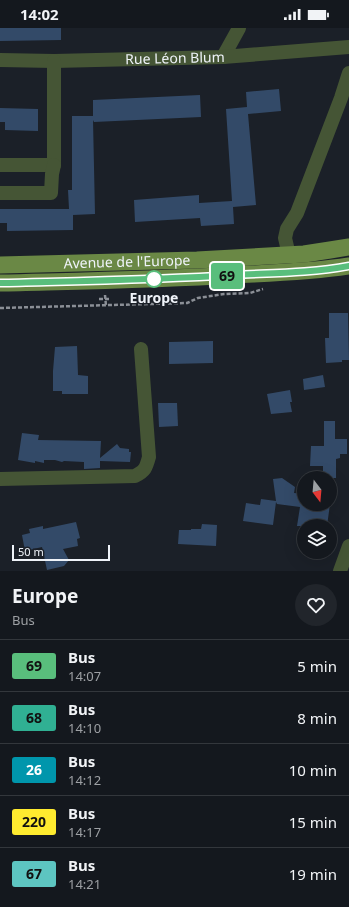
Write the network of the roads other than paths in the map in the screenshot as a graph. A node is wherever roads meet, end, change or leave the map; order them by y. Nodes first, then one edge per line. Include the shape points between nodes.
1 (239, 28) edge
2 (349, 47) edge
3 (223, 57) junction
4 (0, 60) edge
5 (54, 61) junction
6 (349, 73) edge
7 (0, 165) edge
8 (54, 165) junction
9 (0, 193) edge
10 (349, 247) edge
11 (289, 255) junction
12 (0, 265) edge
13 (349, 266) edge
14 (0, 283) edge
15 (141, 349) dead end
16 (0, 479) edge
17 (349, 546) edge
18 (340, 571) edge

1 - 3 street
2 - 3 street, Rue Léon Blum
3 - 5 street, Rue Léon Blum
4 - 5 street, Rue Léon Blum
5 - 8 street
6 - 11 street via 300,206 287,229 285,238
7 - 8 street
8 - 9 street via 51,192
10 - 11 main road, Avenue de l'Europe
11 - 12 main road, Avenue de l'Europe
13 - 14 main road, Avenue de l'Europe via 314,271 197,278
15 - 16 street via 149,457 142,472 135,476
17 - 18 street

